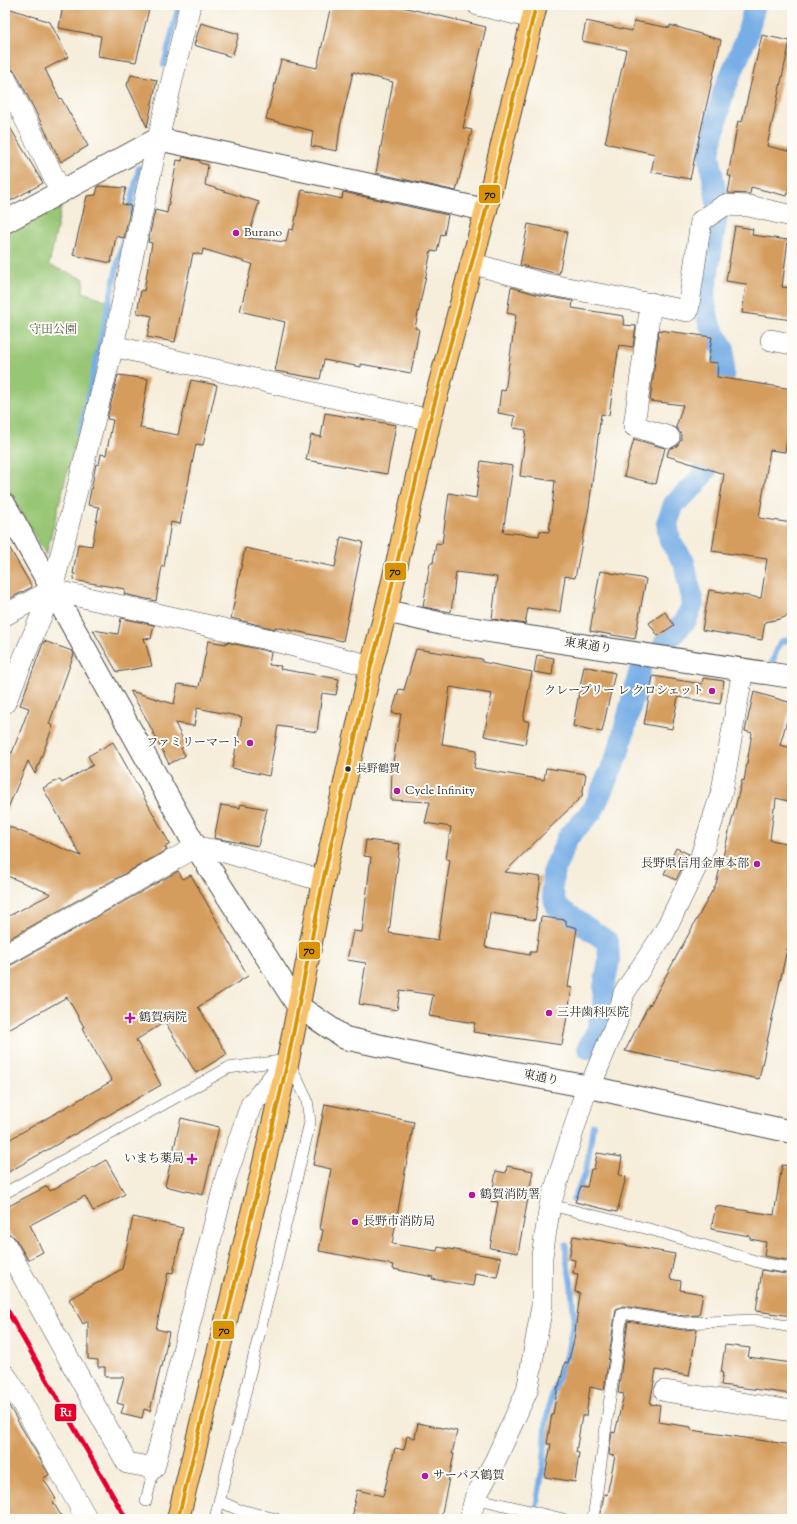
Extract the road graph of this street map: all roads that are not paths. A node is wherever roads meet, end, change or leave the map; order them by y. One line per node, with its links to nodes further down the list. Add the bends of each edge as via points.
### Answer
1 (190, 5): 5 (street)
2 (478, 5): 3 (street)
3 (535, 12): 7 (highway)
4 (5, 78): 6 (street)
5 (158, 139): 6 (street); 7 (street); 14 (street)
6 (61, 192): 9 (street)
7 (486, 210): 10 (highway)
8 (792, 216): 11 (street, via 749,206 719,208 701,220 688,311)
9 (5, 222)
10 (471, 262): 11 (street, via 541,283); 15 (highway)
11 (651, 303): 16 (street, via 634,426)
12 (771, 340): 13 (street)
13 (792, 344)
14 (112, 346): 15 (street); 18 (street)
15 (430, 420): 19 (highway)
16 (669, 437)
17 (5, 505): 18 (street)
18 (52, 590): 20 (street); 21 (street, via 267,639); 24 (street); 25 (street)
19 (386, 611): 21 (highway); 22 (street, 東東通り, via 443,624)
20 (5, 615)
21 (371, 666): 26 (highway)
22 (743, 669): 23 (street, 東東通り); 30 (street, via 722,791 700,859 664,933 624,993 618,1021)
23 (792, 677)
24 (5, 703)
25 (196, 847): 26 (street, via 220,851); 27 (street); 28 (street)
26 (324, 881): 28 (highway)
27 (5, 955)
28 (298, 1006): 29 (highway); 30 (street, 東通り, via 345,1038)
29 (288, 1060): 32 (lane, via 228,1068); 40 (street, via 251,1105 226,1177); 43 (lane, via 307,1100 310,1122); 45 (highway)
30 (589, 1087): 31 (street, 東通り); 33 (street)
31 (792, 1132)
32 (5, 1194)
33 (550, 1205): 35 (lane, via 653,1230 765,1264); 41 (street, via 542,1256 542,1306 527,1391)
34 (5, 1244): 40 (street, via 127,1463)
35 (792, 1268)
36 (792, 1327): 50 (lane, via 754,1320 684,1323 622,1313)
37 (5, 1375): 44 (street)
38 (665, 1391): 39 (street)
39 (792, 1411)
40 (154, 1468): 42 (lane)
41 (475, 1498): 48 (street); 49 (lane)
42 (146, 1501)
43 (220, 1501): 46 (lane); 47 (lane, via 237,1510)
44 (88, 1519)
45 (178, 1519)
46 (215, 1519)
47 (276, 1519)
48 (470, 1519)
49 (563, 1519)
50 (593, 1519)

